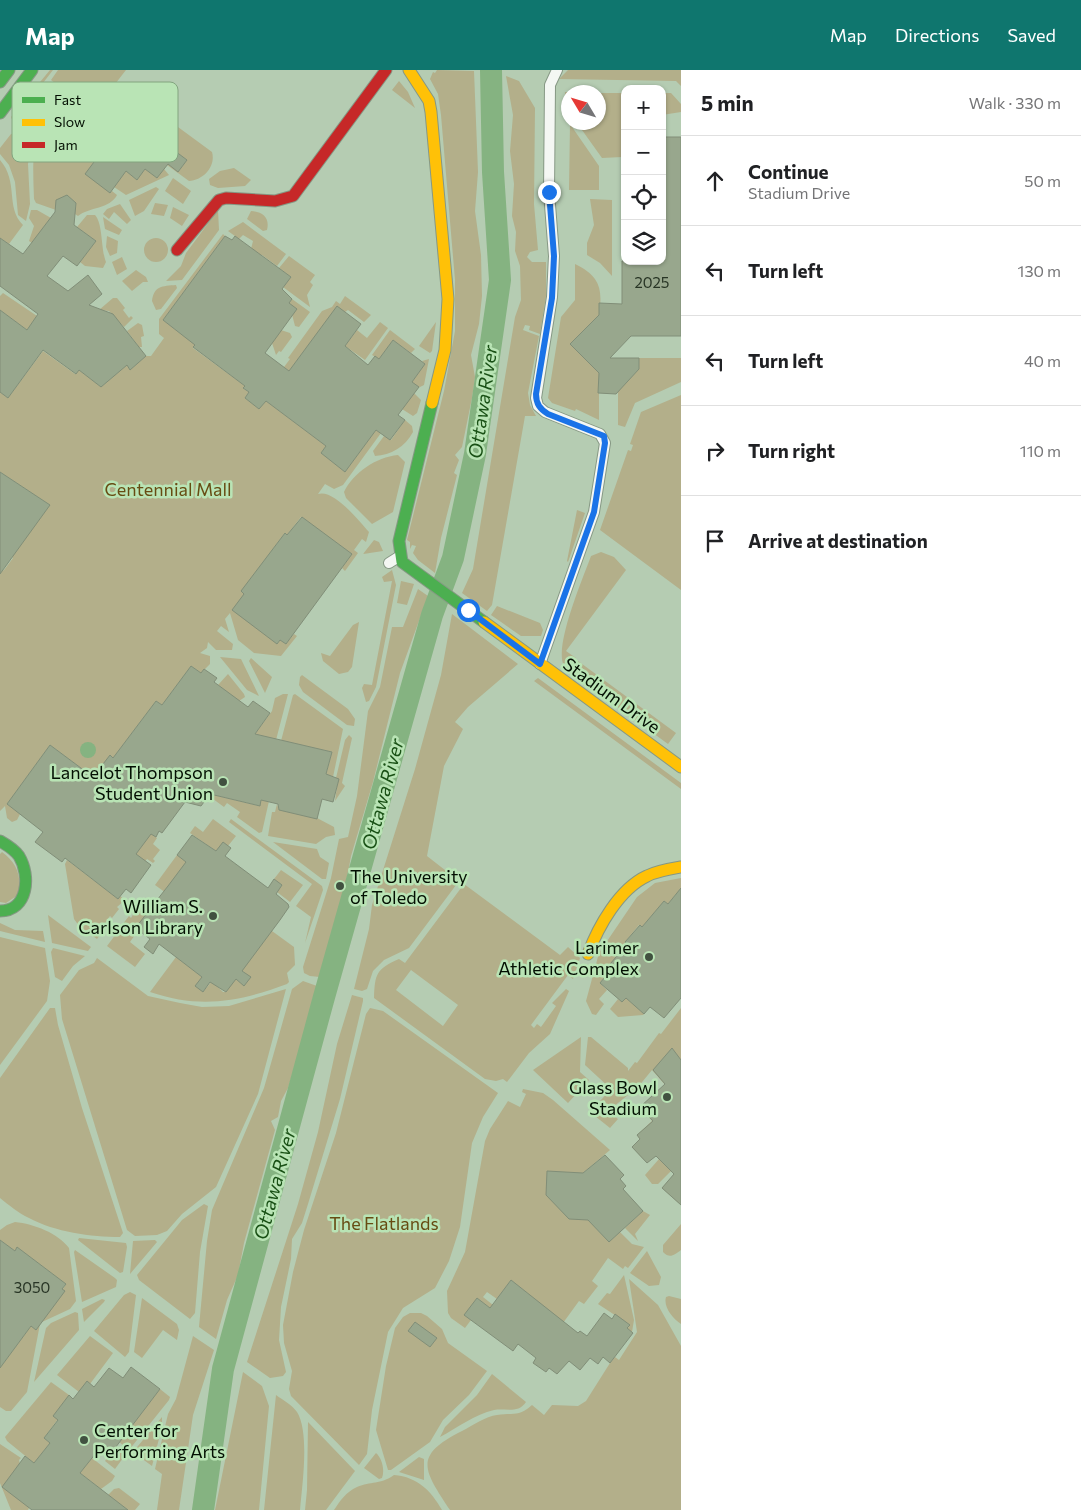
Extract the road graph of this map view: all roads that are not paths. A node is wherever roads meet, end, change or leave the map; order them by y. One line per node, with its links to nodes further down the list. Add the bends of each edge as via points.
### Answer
1 (9, 70): 6 (street)
2 (32, 70): 7 (street)
3 (386, 70): 10 (street, via 293,196 275,201 219,200)
4 (409, 70): 11 (street, via 429,101 431,112 448,318 445,350 399,541)
5 (557, 70): 13 (street, via 550,85 552,298 536,402 548,414 600,434 605,443 594,512)
6 (0, 82)
7 (23, 82)
8 (12, 97): 9 (street)
9 (0, 113)
10 (177, 250)
11 (401, 559): 12 (street); 13 (street, Stadium Drive)
12 (389, 563)
13 (540, 664): 14 (street, Stadium Drive)
14 (681, 767)
15 (0, 841): 17 (street, via 20,857 25,890 23,900 16,908)
16 (681, 867): 18 (street, via 656,872 638,881 600,931)
17 (0, 911)
18 (588, 954)

